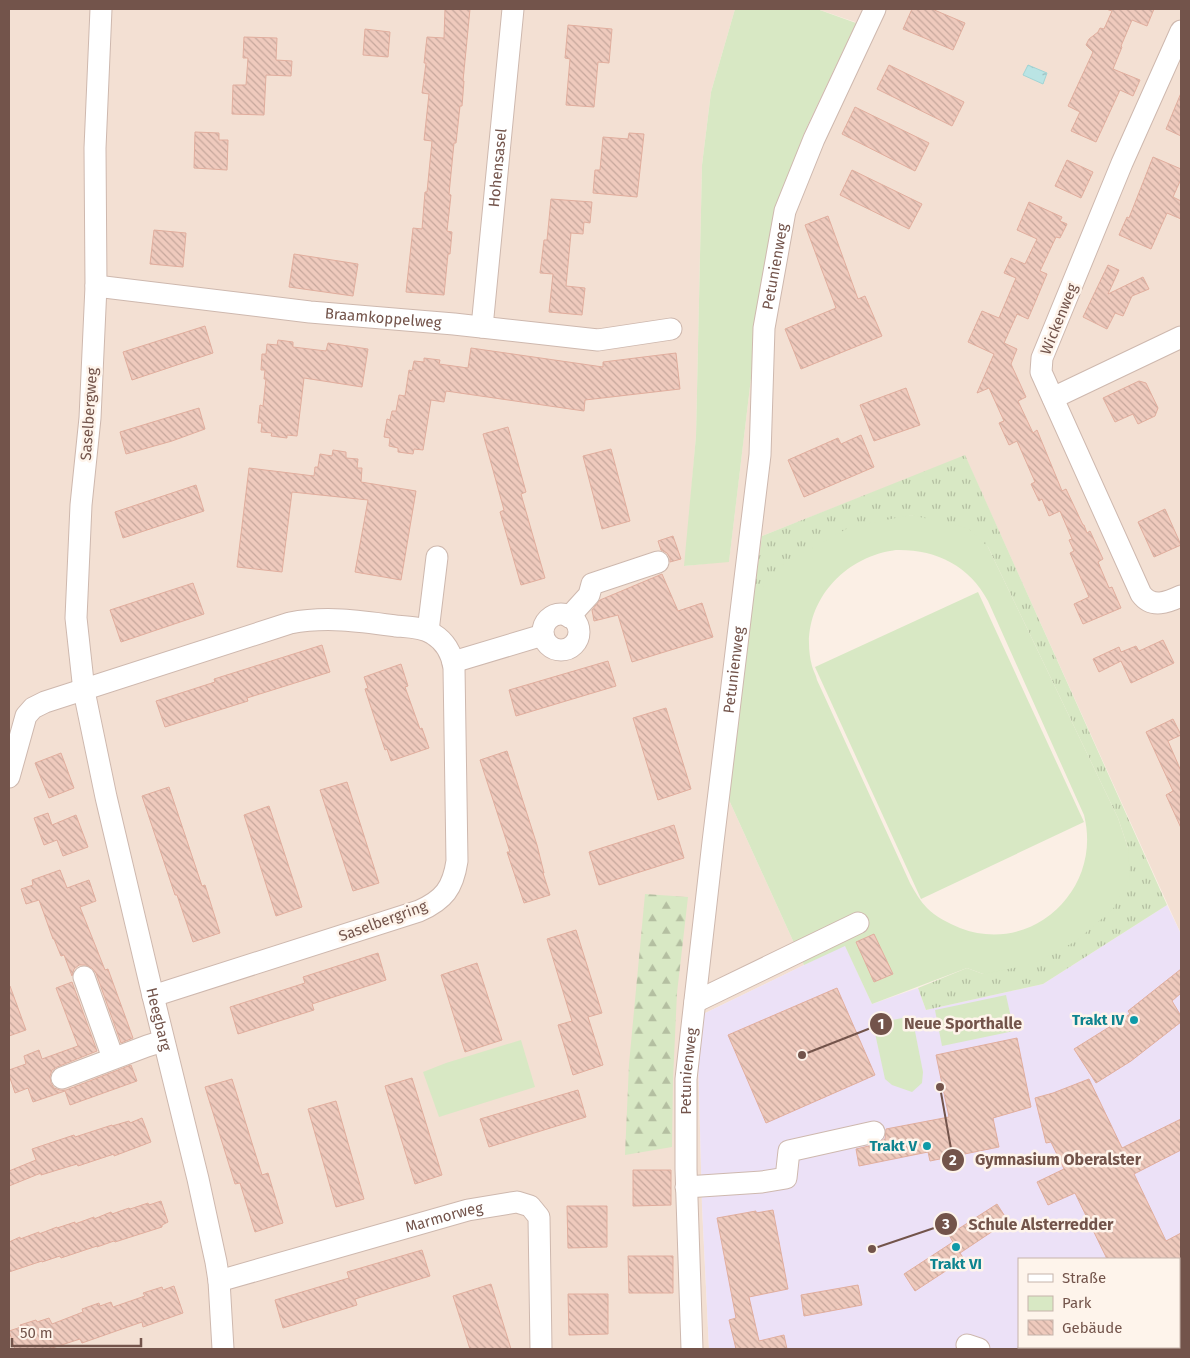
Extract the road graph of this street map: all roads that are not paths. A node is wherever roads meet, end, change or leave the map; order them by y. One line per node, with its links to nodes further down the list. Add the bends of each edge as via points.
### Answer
1 (101, 9): 5 (street, Saselbergweg, via 95,148)
2 (513, 9): 6 (street, Hohensasel)
3 (867, 11): 22 (street, Petunienweg, via 785,211 764,328 760,455)
4 (1181, 31): 9 (street, Wickenweg, via 1122,163 1042,358 1041,372)
5 (96, 286): 6 (street, Braamkoppelweg, via 310,312); 17 (street, Saselbergweg, via 76,618)
6 (482, 327): 7 (street, Braamkoppelweg, via 598,340)
7 (671, 329)
8 (1181, 337): 9 (street)
9 (1053, 398): 12 (street, Wickenweg, via 1141,594 1151,602 1167,602)
10 (437, 557): 14 (street)
11 (658, 562): 13 (street, via 592,584 589,595)
12 (1181, 596)
13 (569, 617): 15 (street, via 556,615 550,618); 15 (street, via 578,630 572,646 554,649)
14 (428, 631): 16 (street, Saselbergring, via 446,644); 17 (street, Saselbergring, via 341,619 303,621)
15 (543, 635): 16 (street)
16 (454, 662): 21 (street, Saselbergring, via 457,861 453,880 445,894 434,904 411,914)
17 (84, 691): 18 (street, via 39,704 29,711); 21 (street, Heegbarg)
18 (9, 777)
19 (858, 923): 22 (street)
20 (84, 978): 24 (street)
21 (153, 996): 23 (street, Heegbarg)
22 (695, 1002): 27 (street, Petunienweg, via 686,1079)
23 (164, 1041): 24 (street); 28 (street, Heegbarg, via 198,1178)
24 (113, 1058): 25 (street)
25 (62, 1078)
26 (874, 1132): 27 (street, via 789,1151 786,1178)
27 (686, 1188): 31 (street, Petunienweg)
28 (219, 1281): 29 (street, Heegbarg); 30 (street, Marmorweg, via 468,1210 517,1202 530,1206 539,1217)
29 (223, 1349)
30 (541, 1349)
31 (692, 1349)

